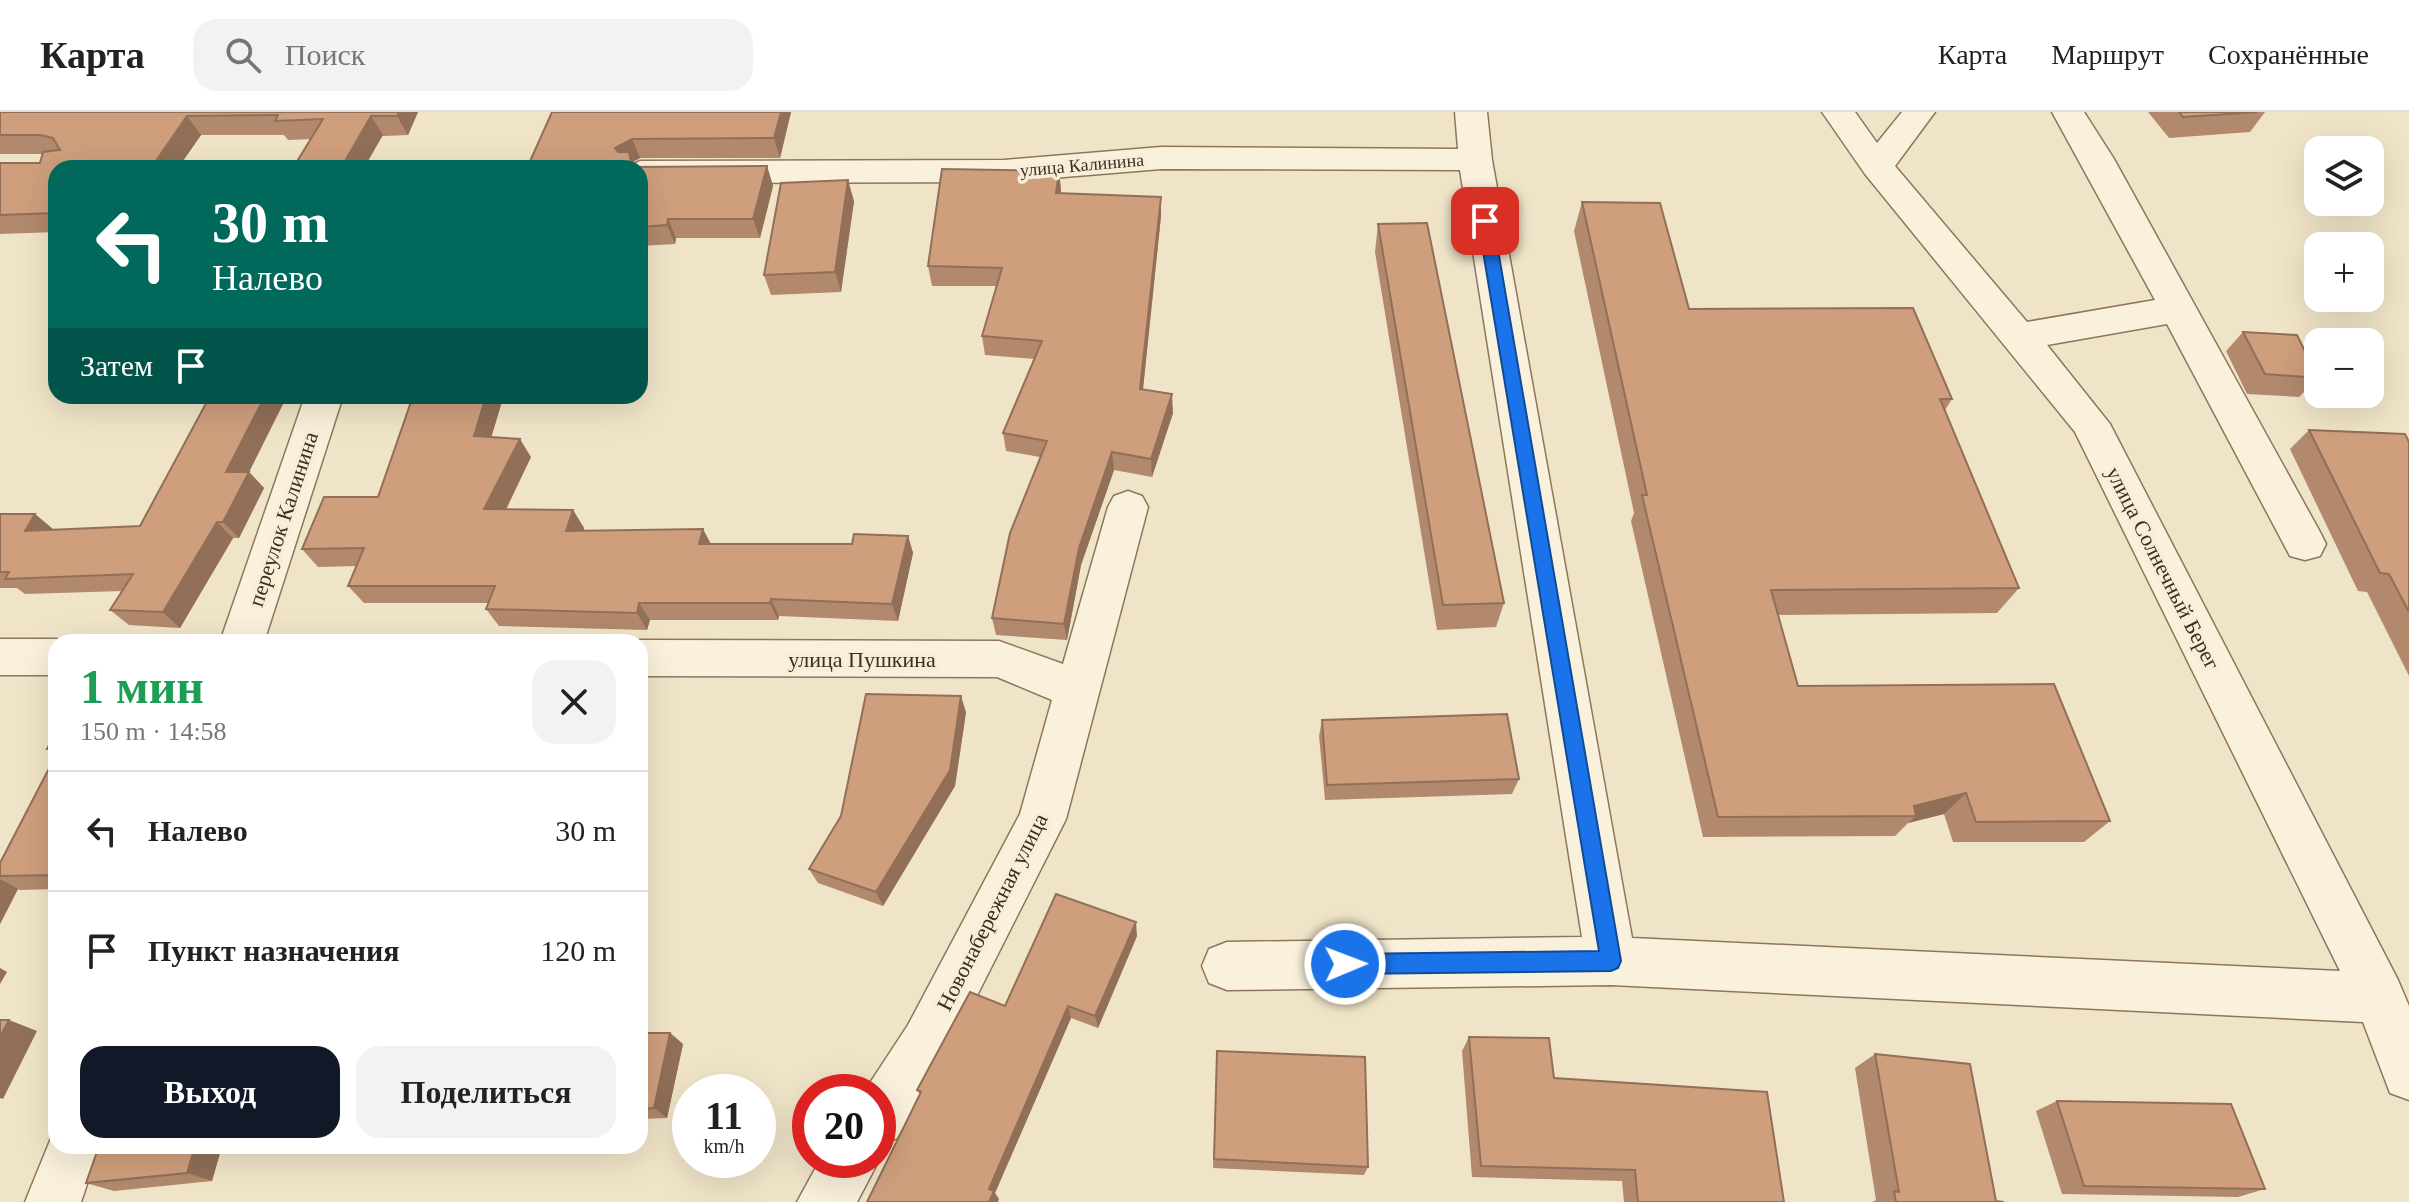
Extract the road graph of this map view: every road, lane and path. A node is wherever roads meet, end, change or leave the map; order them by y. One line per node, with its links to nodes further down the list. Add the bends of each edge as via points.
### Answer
1 (1471, 112): 5 (street)
2 (1838, 112): 6 (street, улица Солнечный Берег)
3 (1919, 112): 6 (street)
4 (2068, 112): 8 (street)
5 (1475, 160): 7 (street, улица Калинина, via 1161,158 1004,171); 18 (street)
6 (1877, 166): 9 (street, улица Солнечный Берег)
7 (648, 172)
8 (2178, 309): 9 (street); 12 (street)
9 (2019, 337): 20 (street, улица Солнечный Берег, via 2091,424)
10 (321, 404): 13 (street, переулок Калинина)
11 (1128, 507): 17 (street, Новонабережная улица)
12 (2305, 544)
13 (245, 634)
14 (0, 657): 15 (street)
15 (48, 657)
16 (648, 658): 17 (street, улица Пушкина, via 999,659)
17 (1078, 690): 22 (street, Новонабережная улица, via 1042,819)
18 (1611, 961): 19 (street); 20 (street)
19 (1227, 966)
20 (2380, 998): 21 (street, улица Солнечный Берег)
21 (2409, 1074)
22 (896, 1090)
23 (70, 1154): 25 (street)
24 (840, 1178): 26 (street)
25 (53, 1202)
26 (825, 1202)

